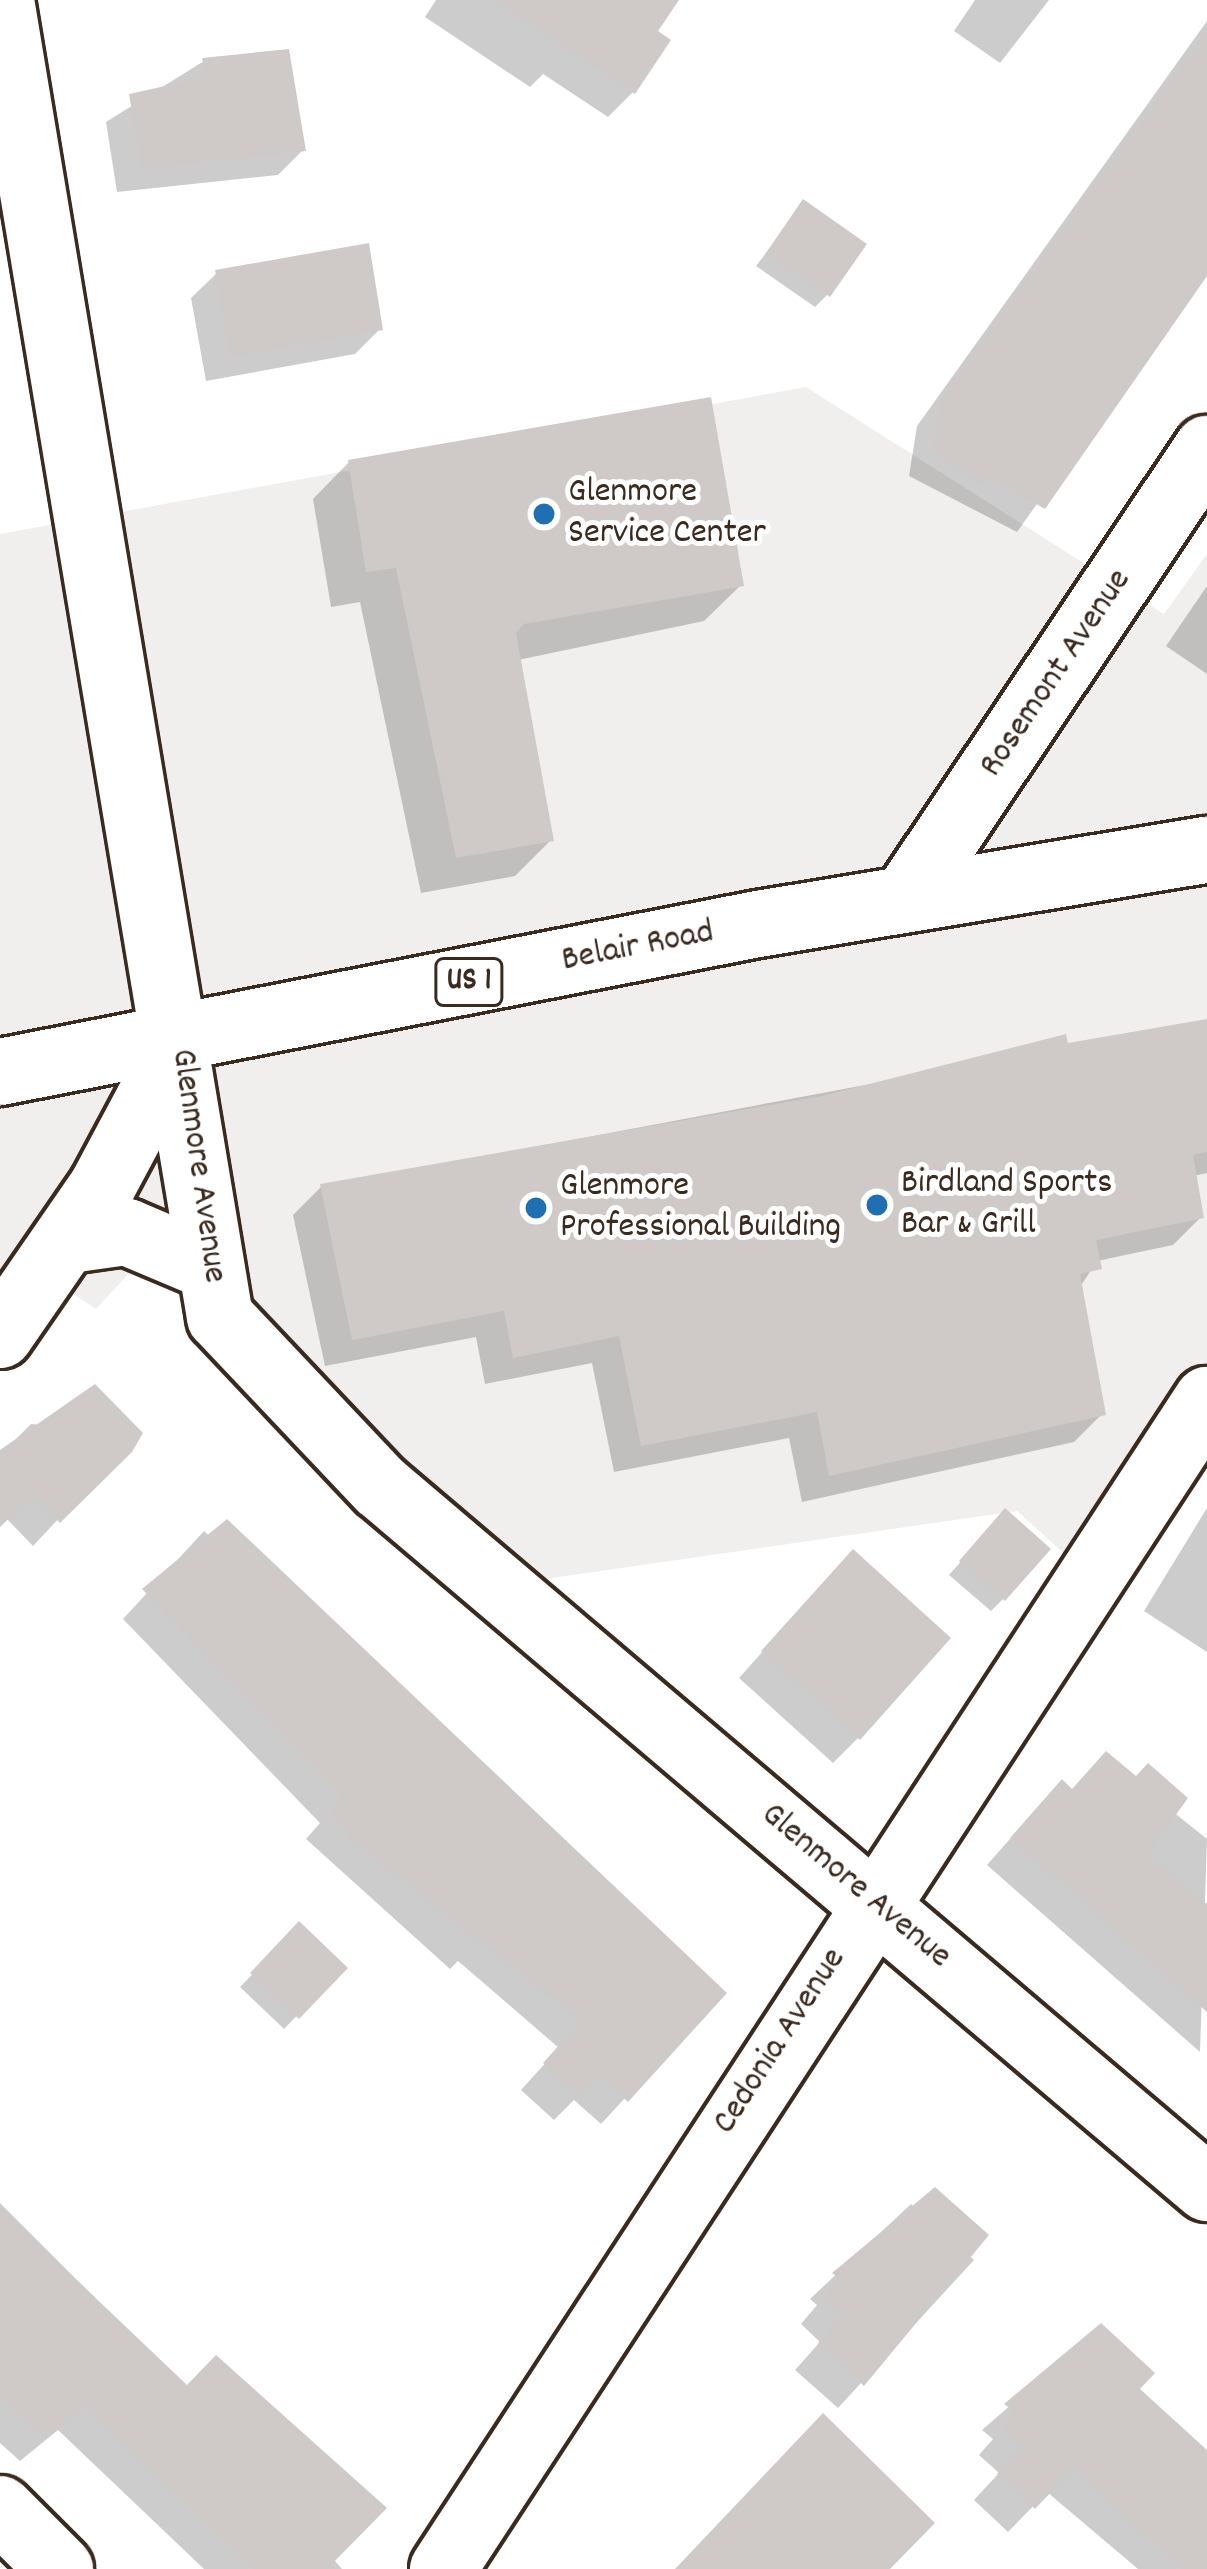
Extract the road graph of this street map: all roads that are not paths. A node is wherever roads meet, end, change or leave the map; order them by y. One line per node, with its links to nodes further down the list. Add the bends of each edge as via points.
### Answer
1 (1, 0): 5 (street, Glenmore Avenue)
2 (1207, 449): 4 (street, Rosemont Avenue)
3 (1207, 850): 4 (street, Belair Road / US 1)
4 (906, 898): 5 (street, Belair Road / US 1)
5 (180, 1041): 6 (street, Belair Road / US 1); 7 (street); 8 (street, Glenmore Avenue)
6 (0, 1072)
7 (69, 1240): 8 (street, via 127,1232); 9 (street)
8 (205, 1265): 11 (street, Glenmore Avenue, via 220,1317 305,1415 570,1653)
9 (0, 1335)
10 (1207, 1400): 11 (street, Cedonia Avenue)
11 (872, 1899): 12 (street, Glenmore Avenue); 15 (street, Cedonia Avenue)
12 (1207, 2188)
13 (0, 2509): 14 (street)
14 (59, 2569)
15 (443, 2569)

